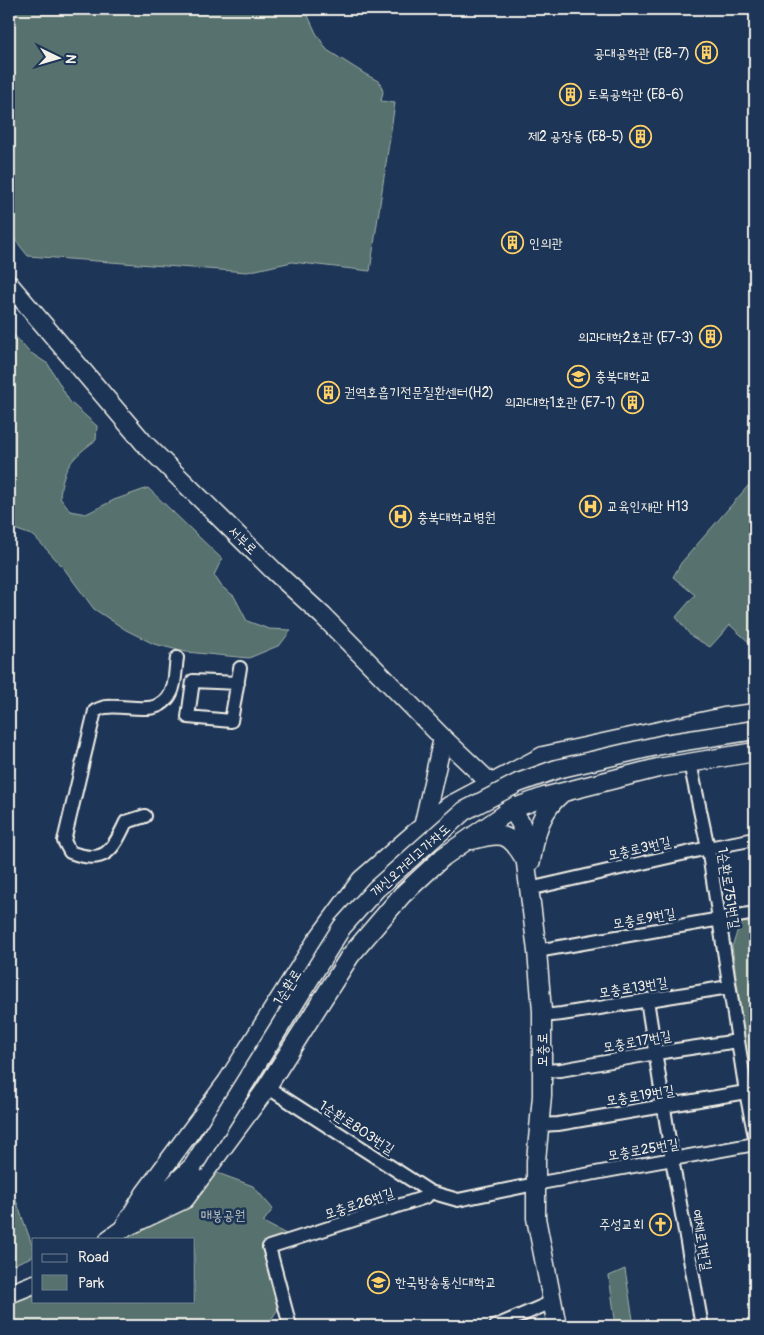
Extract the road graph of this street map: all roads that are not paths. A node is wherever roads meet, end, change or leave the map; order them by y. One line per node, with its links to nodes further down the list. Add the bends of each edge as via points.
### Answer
1 (9, 284): 7 (main road, 서부로, via 144,443 323,616)
2 (177, 658): 13 (street, via 172,692 164,703 138,709 105,707 95,711 64,841 70,852 92,858 105,854 116,844 126,822)
3 (240, 668): 4 (street)
4 (238, 683): 4 (street, via 231,721 188,717 192,681)
5 (755, 713): 10 (main road, 1순환로, via 543,756)
6 (755, 730): 38 (main road, 개신오거리고가차도, bridge, via 665,744 557,769 518,783 464,811 376,889 342,928 193,1166 144,1214)
7 (443, 738): 10 (main road, 서부로); 14 (main road)
8 (755, 752): 9 (main road)
9 (690, 763): 11 (main road); 17 (street, 1순환로751번길)
10 (490, 784): 12 (main road, 모충로); 14 (main road, 1순환로, via 449,806)
11 (564, 792): 12 (main road); 19 (main road, via 546,809 540,822)
12 (512, 809): 16 (main road); 18 (main road, 모충로, via 521,824)
13 (145, 816)
14 (423, 827): 38 (main road, 1순환로, via 361,880 315,943 227,1082)
15 (755, 839): 17 (street, 모충로3번길)
16 (464, 842): 18 (main road, via 485,836 508,837 516,843); 29 (main road, via 402,895 350,956)
17 (708, 848): 19 (street, 모충로3번길); 21 (street, 1순환로751번길)
18 (526, 860): 19 (main road, 모충로)
19 (529, 889): 22 (main road, 모충로)
20 (755, 914): 21 (street, 모충로9번길)
21 (719, 920): 22 (street, 모충로9번길); 23 (street, 1순환로751번길)
22 (537, 951): 25 (main road, 모충로)
23 (729, 987): 24 (street, 모충로13번길); 26 (street, 1순환로751번길)
24 (647, 1000): 25 (street, 모충로13번길); 27 (street, 예체로1번길)
25 (542, 1016): 28 (main road, 모충로)
26 (738, 1041): 27 (street, 모충로17번길); 30 (street, 1순환로751번길)
27 (656, 1053): 28 (street, 모충로17번길); 31 (street, 예체로1번길)
28 (542, 1072): 32 (main road, 모충로)
29 (267, 1087): 37 (street, 1순환로803번길); 38 (main road, via 185,1199)
30 (746, 1092): 31 (street, 모충로19번길); 33 (street, 1순환로751번길)
31 (664, 1107): 32 (street, 모충로19번길); 35 (street, 예체로1번길)
32 (539, 1125): 36 (main road, 모충로)
33 (755, 1137)
34 (755, 1144): 35 (street, 모충로25번길)
35 (672, 1159): 36 (street, 모충로25번길); 45 (street, 예체로1번길)
36 (535, 1184): 37 (street, via 458,1200); 41 (main road, 모충로, via 536,1218)
37 (430, 1192): 42 (street, 모충로26번길, via 426,1197 269,1247)
38 (116, 1234)
39 (32, 1285): 40 (main road)
40 (9, 1294)
41 (552, 1302): 43 (street); 44 (main road, 모충로)
42 (290, 1326)
43 (496, 1326)
44 (557, 1326)
45 (702, 1326)

